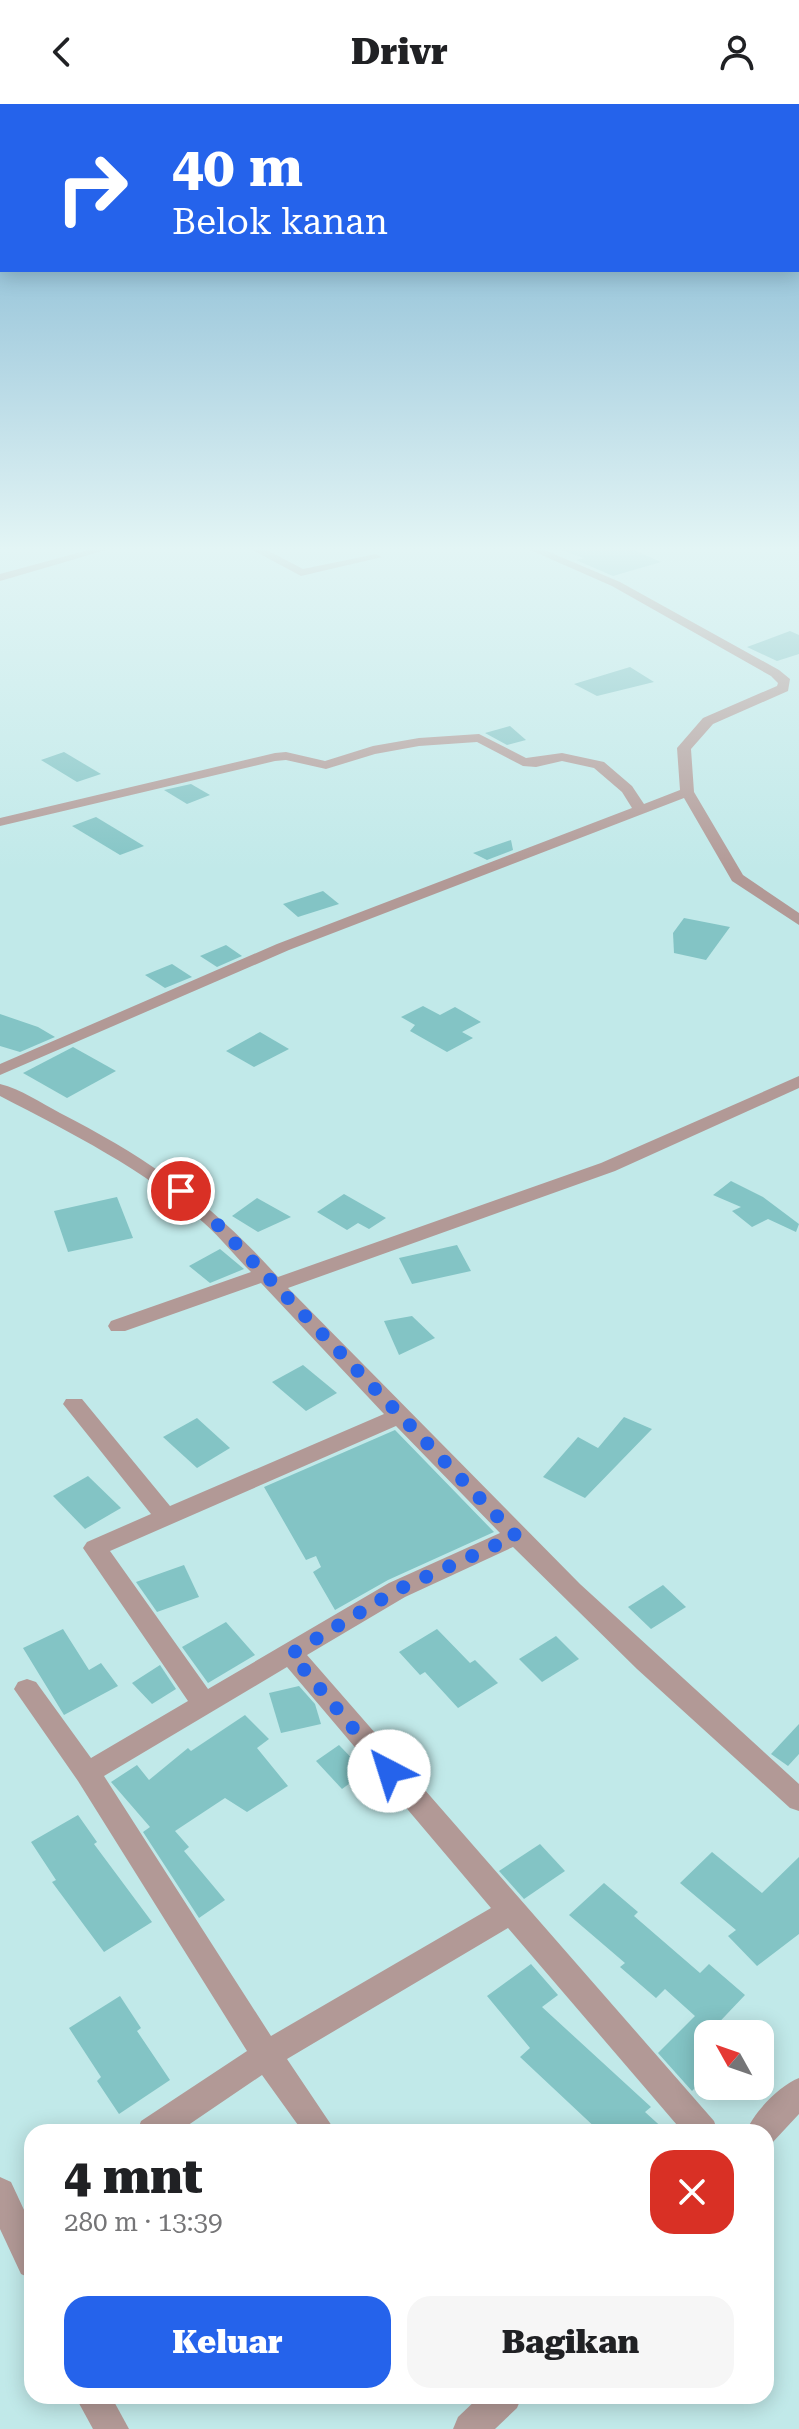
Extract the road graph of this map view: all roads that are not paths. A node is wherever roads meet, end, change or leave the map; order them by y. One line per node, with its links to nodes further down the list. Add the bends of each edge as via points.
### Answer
1 (742, 654): 2 (street, via 775,673 785,682 783,688 708,721 684,748)
2 (687, 792): 3 (street); 5 (street, via 737,878)
3 (640, 809): 4 (street, via 627,789 599,765 562,757 523,762 489,742 468,737 373,750 326,765 275,757); 6 (street, via 283,947)
4 (0, 822)
5 (799, 920)
6 (0, 1070)
7 (799, 1081): 9 (street, via 608,1167)
8 (0, 1089): 9 (street, via 131,1157 181,1191)
9 (270, 1280): 10 (street); 12 (street)
10 (118, 1326)
11 (74, 1404): 13 (street)
12 (400, 1416): 13 (street); 14 (street)
13 (166, 1517): 17 (street, via 95,1548)
14 (516, 1536): 15 (street, via 397,1590); 19 (street, via 721,1733)
15 (291, 1654): 17 (street); 20 (street)
16 (27, 1689): 18 (street)
17 (204, 1704): 18 (street)
18 (87, 1773): 21 (street)
19 (799, 1800)
20 (511, 1911): 21 (street); 25 (street)
21 (266, 2055): 23 (street); 24 (street)
22 (799, 2093): 26 (street)
23 (164, 2124)
24 (315, 2124)
25 (696, 2124)
26 (769, 2124)
27 (0, 2193): 28 (street)
28 (23, 2219)
29 (97, 2404): 31 (street)
30 (497, 2404): 32 (street)
31 (112, 2429)
32 (470, 2429)

